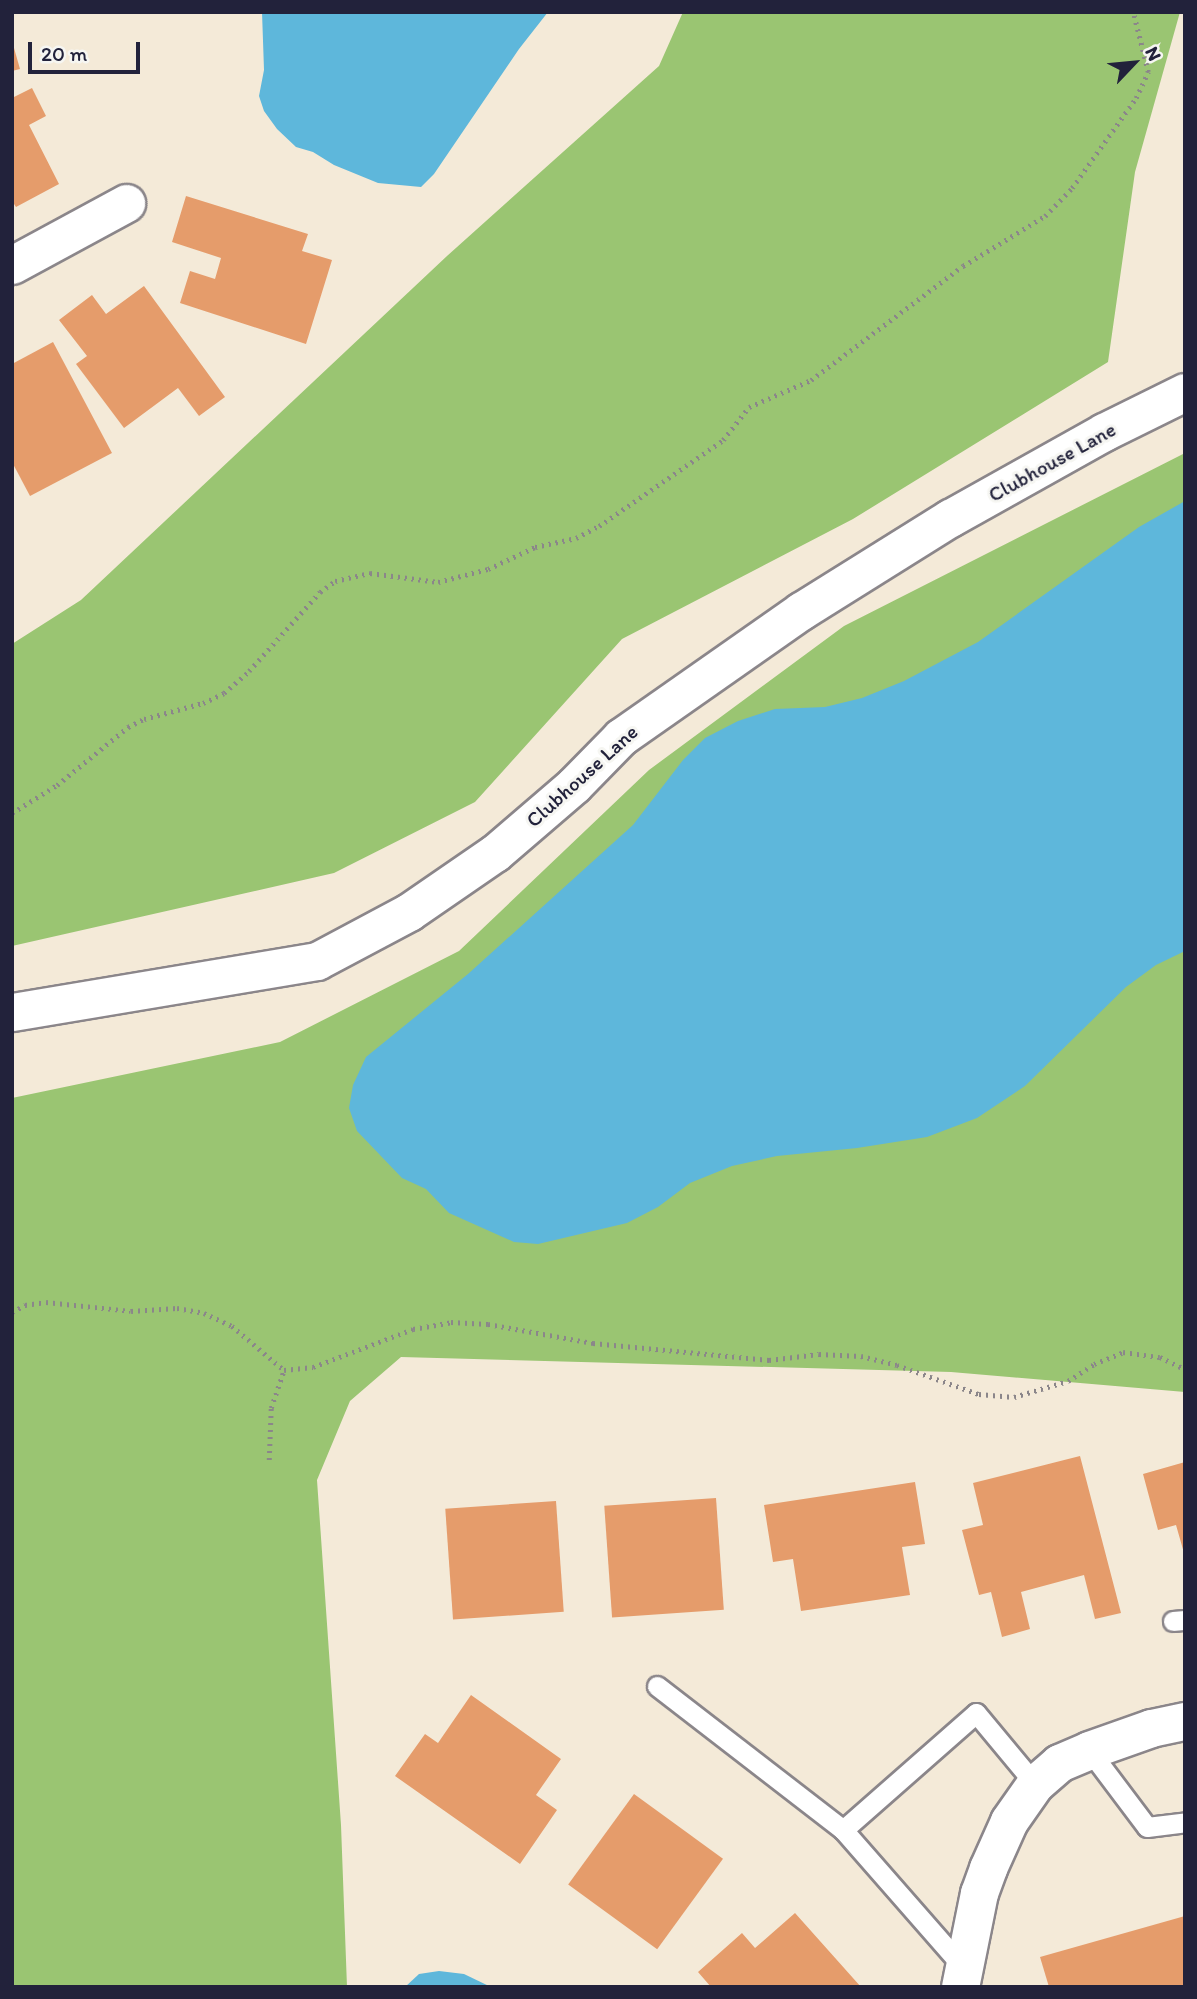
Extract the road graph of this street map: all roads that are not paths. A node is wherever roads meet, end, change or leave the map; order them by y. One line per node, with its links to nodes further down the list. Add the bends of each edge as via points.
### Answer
1 (125, 203): 2 (street)
2 (12, 265)
3 (1185, 392): 4 (street, Clubhouse Lane, via 950,518 801,611 621,737 495,853 409,912 317,961)
4 (12, 1012)
5 (657, 1686): 10 (lane)
6 (1185, 1721): 7 (street)
7 (1089, 1750): 8 (street, via 1059,1763); 9 (lane, via 1147,1827)
8 (1035, 1784): 10 (lane, via 976,1713); 11 (street, via 1009,1821 988,1868)
9 (1185, 1822)
10 (843, 1830): 11 (lane)
11 (962, 1978)

